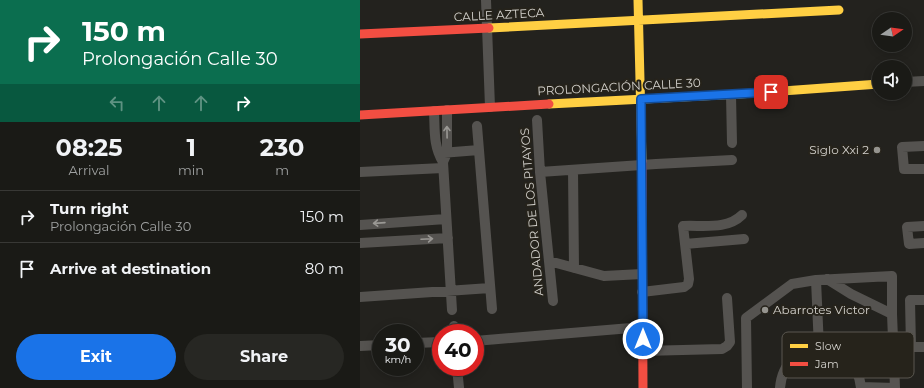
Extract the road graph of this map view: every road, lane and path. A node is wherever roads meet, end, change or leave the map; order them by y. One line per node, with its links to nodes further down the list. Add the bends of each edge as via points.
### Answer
1 (486, 0): 5 (street)
2 (638, 0): 4 (street)
3 (839, 10): 4 (street, CALLE AZTECA)
4 (639, 20): 5 (street, CALLE AZTECA); 11 (street)
5 (487, 27): 6 (street, CALLE AZTECA); 12 (street)
6 (360, 34)
7 (924, 81): 8 (street)
8 (912, 82)
9 (872, 85): 10 (street, PROLONGACIÓN CALLE 30)
10 (731, 95): 11 (street, PROLONGACIÓN CALLE 30); 18 (street)
11 (641, 99): 12 (street, PROLONGACIÓN CALLE 30); 23 (street)
12 (490, 107): 13 (street, PROLONGACIÓN CALLE 30)
13 (447, 110): 14 (street, PROLONGACIÓN CALLE 30); 22 (street, one-way to 13)
14 (434, 111): 15 (street, PROLONGACIÓN CALLE 30); 22 (street, via 437,153)
15 (360, 115)
16 (537, 120): 27 (street, ANDADOR DE LOS PITAYOS)
17 (477, 126): 20 (street)
18 (732, 143)
19 (924, 146): 24 (street, via 902,147 904,169)
20 (479, 150): 22 (street); 45 (street)
21 (732, 160): 23 (street)
22 (444, 161): 26 (street); 29 (street)
23 (642, 165): 25 (street); 43 (street)
24 (924, 169)
25 (573, 170): 27 (street); 42 (street)
26 (360, 172)
27 (540, 172): 41 (street, ANDADOR DE LOS PITAYOS)
28 (742, 215): 32 (street, via 736,221)
29 (446, 219): 30 (street); 34 (street)
30 (411, 221): 31 (street, one-way to 31); 36 (street)
31 (360, 225)
32 (722, 225): 37 (street); 40 (street, via 683,226)
33 (924, 226): 39 (street, via 907,227 909,244)
34 (448, 238): 36 (street, one-way to 34); 46 (street)
35 (744, 239): 37 (street)
36 (412, 240): 38 (street)
37 (726, 241): 40 (street)
38 (360, 243)
39 (924, 243)
40 (685, 244): 47 (street, via 688,284 684,287)
41 (549, 261): 42 (street); 50 (street, ANDADOR DE LOS PITAYOS)
42 (574, 268): 43 (street, via 604,276)
43 (642, 274): 47 (street)
44 (821, 280): 54 (street); 54 (street, via 892,276); 56 (street); 71 (street, via 792,284 746,318)
45 (490, 288): 46 (street); 52 (street)
46 (451, 290): 48 (street); 53 (street)
47 (642, 292): 55 (street)
48 (360, 297)
49 (727, 298): 64 (street, via 730,342 727,346 722,349)
50 (553, 300)
51 (924, 300): 58 (street, via 910,300)
52 (492, 309)
53 (452, 310)
54 (892, 314): 57 (street)
55 (643, 327): 59 (street); 64 (street)
56 (819, 332)
57 (893, 332)
58 (911, 332)
59 (484, 340)
60 (372, 345): 61 (street)
61 (360, 346)
62 (924, 346): 63 (street)
63 (914, 347)
64 (643, 351): 70 (street)
65 (458, 376): 69 (street)
66 (782, 378): 72 (street)
67 (858, 378): 73 (street)
68 (895, 378): 74 (street)
69 (459, 388)
70 (643, 388)
71 (747, 388)
72 (780, 388)
73 (861, 388): 74 (street)
74 (895, 388)

